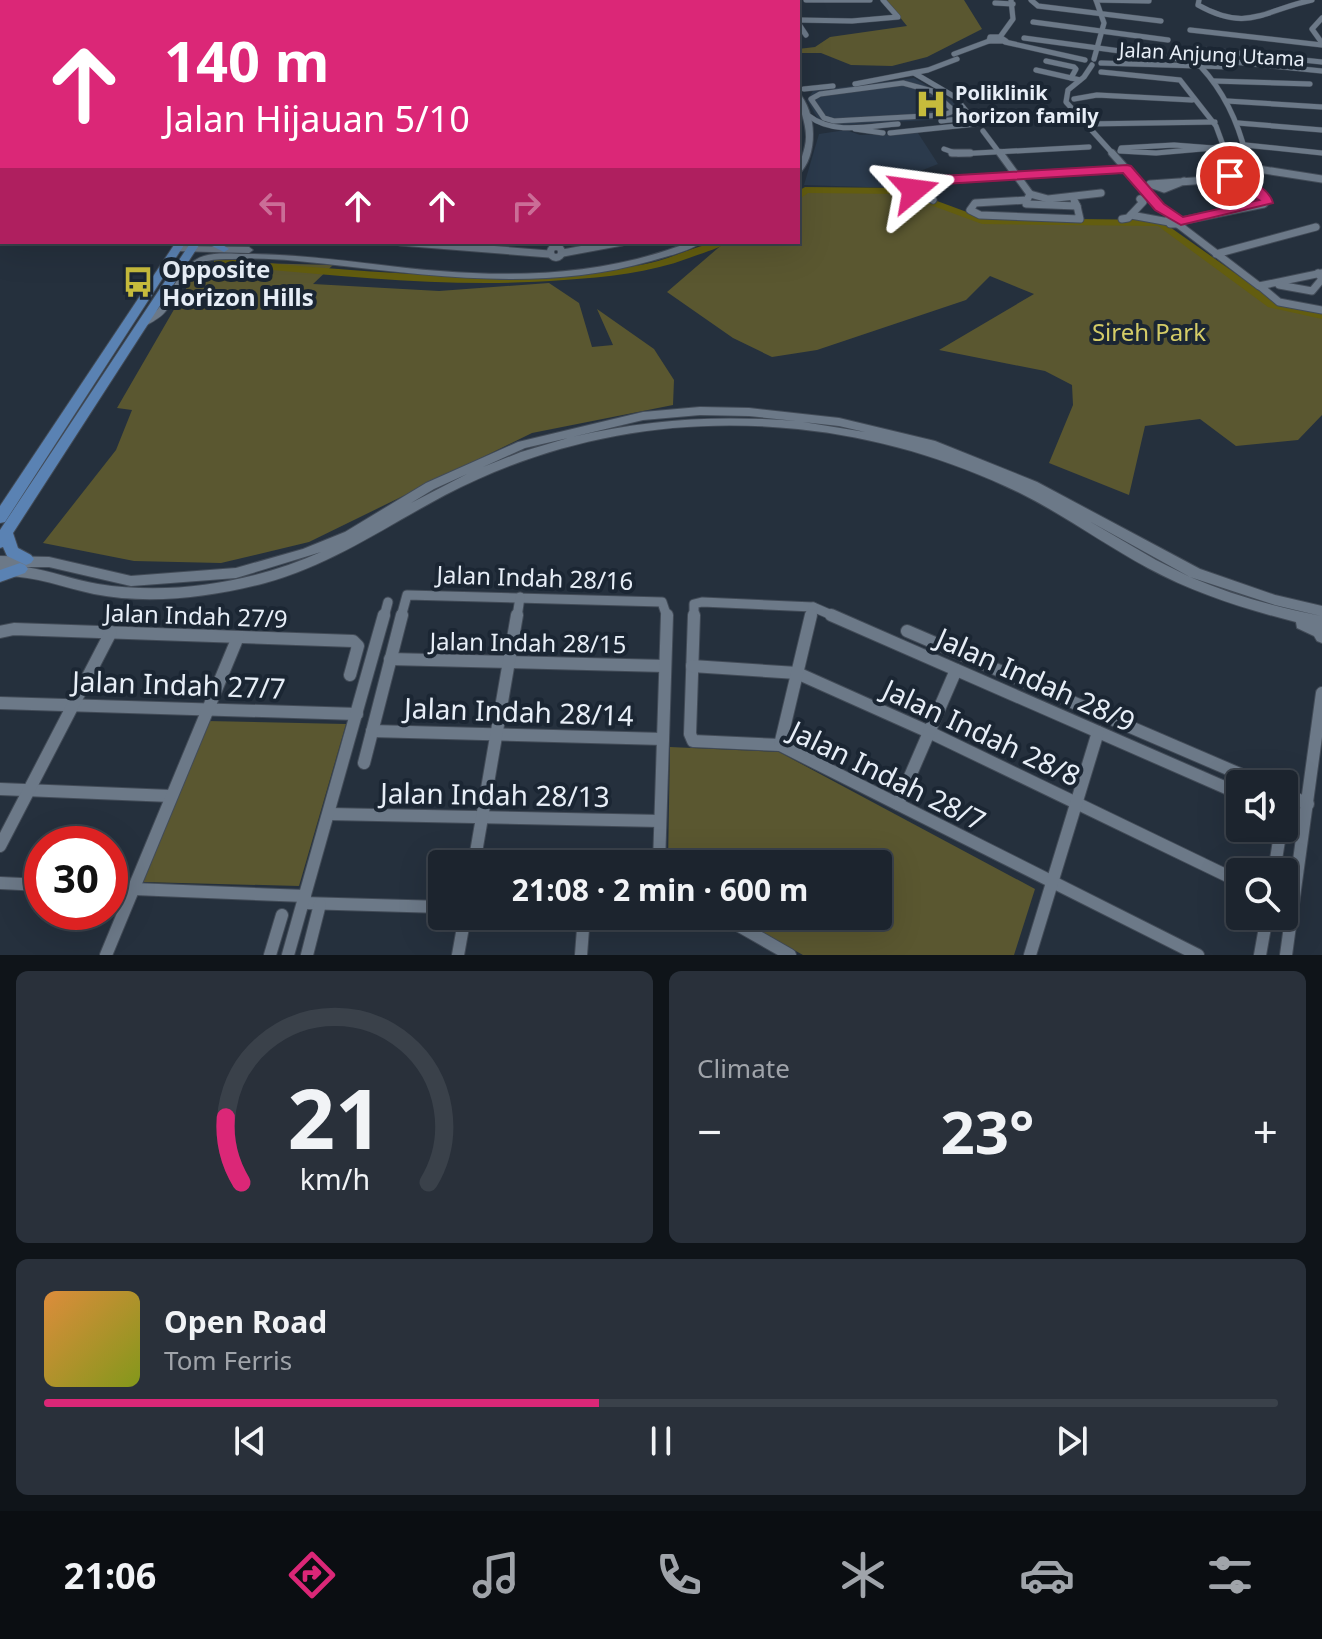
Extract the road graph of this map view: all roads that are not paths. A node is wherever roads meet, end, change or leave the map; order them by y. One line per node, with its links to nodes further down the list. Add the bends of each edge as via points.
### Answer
1 (806, 0): 2 (street)
2 (870, 0)
3 (883, 0): 14 (street, via 898,17)
4 (1031, 0): 12 (street, via 1038,6)
5 (1096, 0): 8 (street); 12 (street)
6 (1199, 0): 7 (street, via 1207,12 1248,20)
7 (1311, 0)
8 (1149, 1)
9 (994, 2): 10 (street); 11 (street)
10 (1012, 2): 22 (street, via 1013,19)
11 (1001, 12)
12 (1103, 16): 15 (street); 19 (street)
13 (1322, 18): 24 (street, via 1312,29)
14 (800, 21)
15 (1161, 21)
16 (1033, 22): 19 (street)
17 (800, 24): 20 (street)
18 (1190, 30): 24 (street)
19 (1102, 32): 23 (street); 25 (street)
20 (806, 35)
21 (1024, 38): 25 (street)
22 (1003, 39): 28 (street); 33 (street, via 988,37 992,42)
23 (1168, 40)
24 (1322, 44)
25 (1097, 49): 26 (street); 28 (street)
26 (1179, 59)
27 (1046, 61): 35 (street, via 1074,67)
28 (1090, 61): 30 (street, Jalan Anjung Utama); 36 (street)
29 (1322, 62): 34 (street, via 1199,49 1204,59)
30 (1201, 67): 34 (street, Jalan Anjung Utama); 37 (street)
31 (1036, 70): 35 (street)
32 (1101, 72): 43 (street, via 1180,80)
33 (914, 73): 39 (street); 41 (street)
34 (1322, 74)
35 (1071, 78): 36 (street)
36 (1080, 80): 54 (street, via 1068,90 1066,102)
37 (1214, 81): 38 (street); 44 (street)
38 (1310, 84)
39 (935, 85): 40 (street); 47 (street, via 964,104)
40 (923, 88): 50 (street, via 949,104 952,113); 50 (street, via 903,83 811,99 821,116 834,121)
41 (800, 90): 46 (street)
42 (1074, 99): 43 (street, via 1097,95)
43 (1192, 100): 51 (street)
44 (1227, 101): 45 (street); 52 (street)
45 (1322, 107)
46 (809, 116): 55 (street, via 833,127); 59 (street)
47 (971, 117): 49 (street); 53 (street)
48 (800, 119): 64 (street)
49 (959, 119): 50 (street); 53 (street)
50 (900, 121): 55 (street)
51 (1215, 122): 54 (street); 65 (street, via 1223,145)
52 (1238, 123): 56 (street); 60 (street)
53 (976, 124): 58 (street)
54 (1086, 124): 69 (street)
55 (871, 125): 58 (street)
56 (1322, 130)
57 (983, 131): 66 (street)
58 (873, 134): 59 (street, via 849,129)
59 (811, 136): 68 (street)
60 (1245, 145): 67 (street); 72 (street, via 1246,161 1258,169)
61 (1089, 147): 66 (street)
62 (1157, 148): 62 (street, via 1127,153 1119,150); 65 (street)
63 (944, 149): 66 (street, via 953,154)
64 (800, 150)
65 (1212, 150): 71 (street)
66 (999, 152): 70 (street)
67 (1322, 153)
68 (800, 169)
69 (1127, 169): 70 (street); 83 (street)
70 (1017, 175): 75 (street); 78 (street, via 941,180 914,189)
71 (1238, 178): 73 (street); 83 (street, via 1266,203)
72 (1322, 179)
73 (1184, 181)
74 (1101, 193): 76 (street)
75 (1030, 194): 76 (street); 80 (street, via 1016,202 975,203 970,210 980,215 1080,219)
76 (1072, 197): 80 (street)
77 (1140, 199): 81 (street, via 1143,202)
78 (933, 200)
79 (1026, 204): 80 (street)
80 (1077, 206)
81 (1131, 215): 82 (street); 83 (street)
82 (1122, 219)
83 (1175, 222): 93 (street)
84 (1316, 227): 93 (street)
85 (213, 244): 92 (highway)
86 (451, 244): 91 (street)
87 (611, 244): 91 (street, via 563,253)
88 (678, 244): 92 (street, via 573,267 500,272)
89 (692, 244): 98 (street, via 573,273 498,277 343,260 207,258 194,264 160,312)
90 (187, 245): 92 (street); 98 (highway); 99 (highway)
91 (553, 248)
92 (224, 249)
93 (1216, 254): 96 (street)
94 (1320, 273): 95 (street); 95 (street, via 1322,279 1312,291)
95 (1277, 284): 96 (street)
96 (1259, 286): 97 (street, via 1279,302)
97 (1322, 310)
98 (142, 325): 99 (highway)
99 (2, 531): 101 (highway)
100 (0, 561): 101 (main road)
101 (23, 564): 102 (highway); 104 (main road, via 121,593 182,592 265,578 354,544 436,495 531,453 646,424 752,421 882,440 984,473 1192,584); 107 (main road, via 131,581 236,573 349,535 430,486 522,445 643,416 749,412 839,422 931,444 1033,485 1195,573)
102 (0, 573)
103 (520, 597): 114 (street, Jalan Indah 28/16, via 407,595); 115 (street); 116 (street, Jalan Indah 28/16, via 662,602 667,610)
104 (1239, 600): 108 (main road); 113 (main road, via 1309,626)
105 (388, 602): 125 (street)
106 (813, 607): 117 (street, Jalan Indah 28/9, via 694,604); 118 (street, Jalan Indah 28/9); 119 (street)
107 (1322, 611)
108 (1322, 622)
109 (907, 631): 134 (street)
110 (0, 632): 111 (street, Jalan Indah 27/9)
111 (111, 632): 112 (street, Jalan Indah 27/9); 123 (street)
112 (238, 637): 120 (street, Jalan Indah 27/9, via 357,641); 124 (street)
113 (1322, 637)
114 (390, 659): 115 (street, Jalan Indah 28/15); 127 (street)
115 (509, 660): 116 (street, Jalan Indah 28/15); 130 (street)
116 (665, 666): 131 (street)
117 (692, 666): 119 (street, Jalan Indah 28/8); 132 (street, Jalan Indah 28/7, via 693,741)
118 (956, 670): 128 (street); 129 (street, Jalan Indah 28/9)
119 (797, 673): 128 (street, Jalan Indah 28/8); 132 (street)
120 (350, 675)
121 (1322, 693): 126 (street)
122 (0, 703): 123 (street, Jalan Indah 27/7)
123 (73, 705): 124 (street, Jalan Indah 27/7); 137 (street)
124 (206, 709): 125 (street, Jalan Indah 27/7); 138 (street)
125 (357, 714): 143 (street)
126 (1321, 716): 142 (street)
127 (372, 731): 130 (street, Jalan Indah 28/14); 133 (street)
128 (929, 732): 140 (street, Jalan Indah 28/8); 141 (street)
129 (1098, 732): 135 (street, Jalan Indah 28/9); 140 (street)
130 (496, 734): 131 (street, Jalan Indah 28/14); 144 (street)
131 (663, 739): 145 (street)
132 (780, 745): 141 (street, Jalan Indah 28/7)
133 (364, 763)
134 (1230, 770)
135 (1226, 788)
136 (0, 789): 137 (street)
137 (29, 790): 138 (street); 146 (street)
138 (171, 796): 154 (street)
139 (1298, 799): 142 (street)
140 (1077, 803): 149 (street, Jalan Indah 28/8); 151 (street)
141 (898, 804): 151 (street, Jalan Indah 28/7)
142 (1308, 804): 173 (street)
143 (329, 814): 144 (street, Jalan Indah 28/13); 155 (street)
144 (482, 818): 145 (street, Jalan Indah 28/13); 147 (street)
145 (660, 821): 148 (street)
146 (0, 846)
147 (476, 850)
148 (659, 850)
149 (1226, 875)
150 (0, 883): 152 (street)
151 (1054, 883): 170 (street); 171 (street, Jalan Indah 28/7)
152 (24, 884)
153 (128, 889): 154 (street)
154 (133, 889): 155 (street); 163 (street)
155 (304, 899): 156 (street); 165 (street)
156 (320, 904): 157 (street); 166 (street)
157 (428, 907)
158 (282, 915): 164 (street)
159 (462, 930): 167 (street)
160 (583, 930): 168 (street)
161 (746, 930): 169 (street)
162 (1264, 930): 172 (street)
163 (106, 955)
164 (270, 955)
165 (288, 955)
166 (307, 955)
167 (458, 955)
168 (581, 955)
169 (790, 955)
170 (1030, 955)
171 (1198, 955)
172 (1260, 955)
173 (1286, 955)

